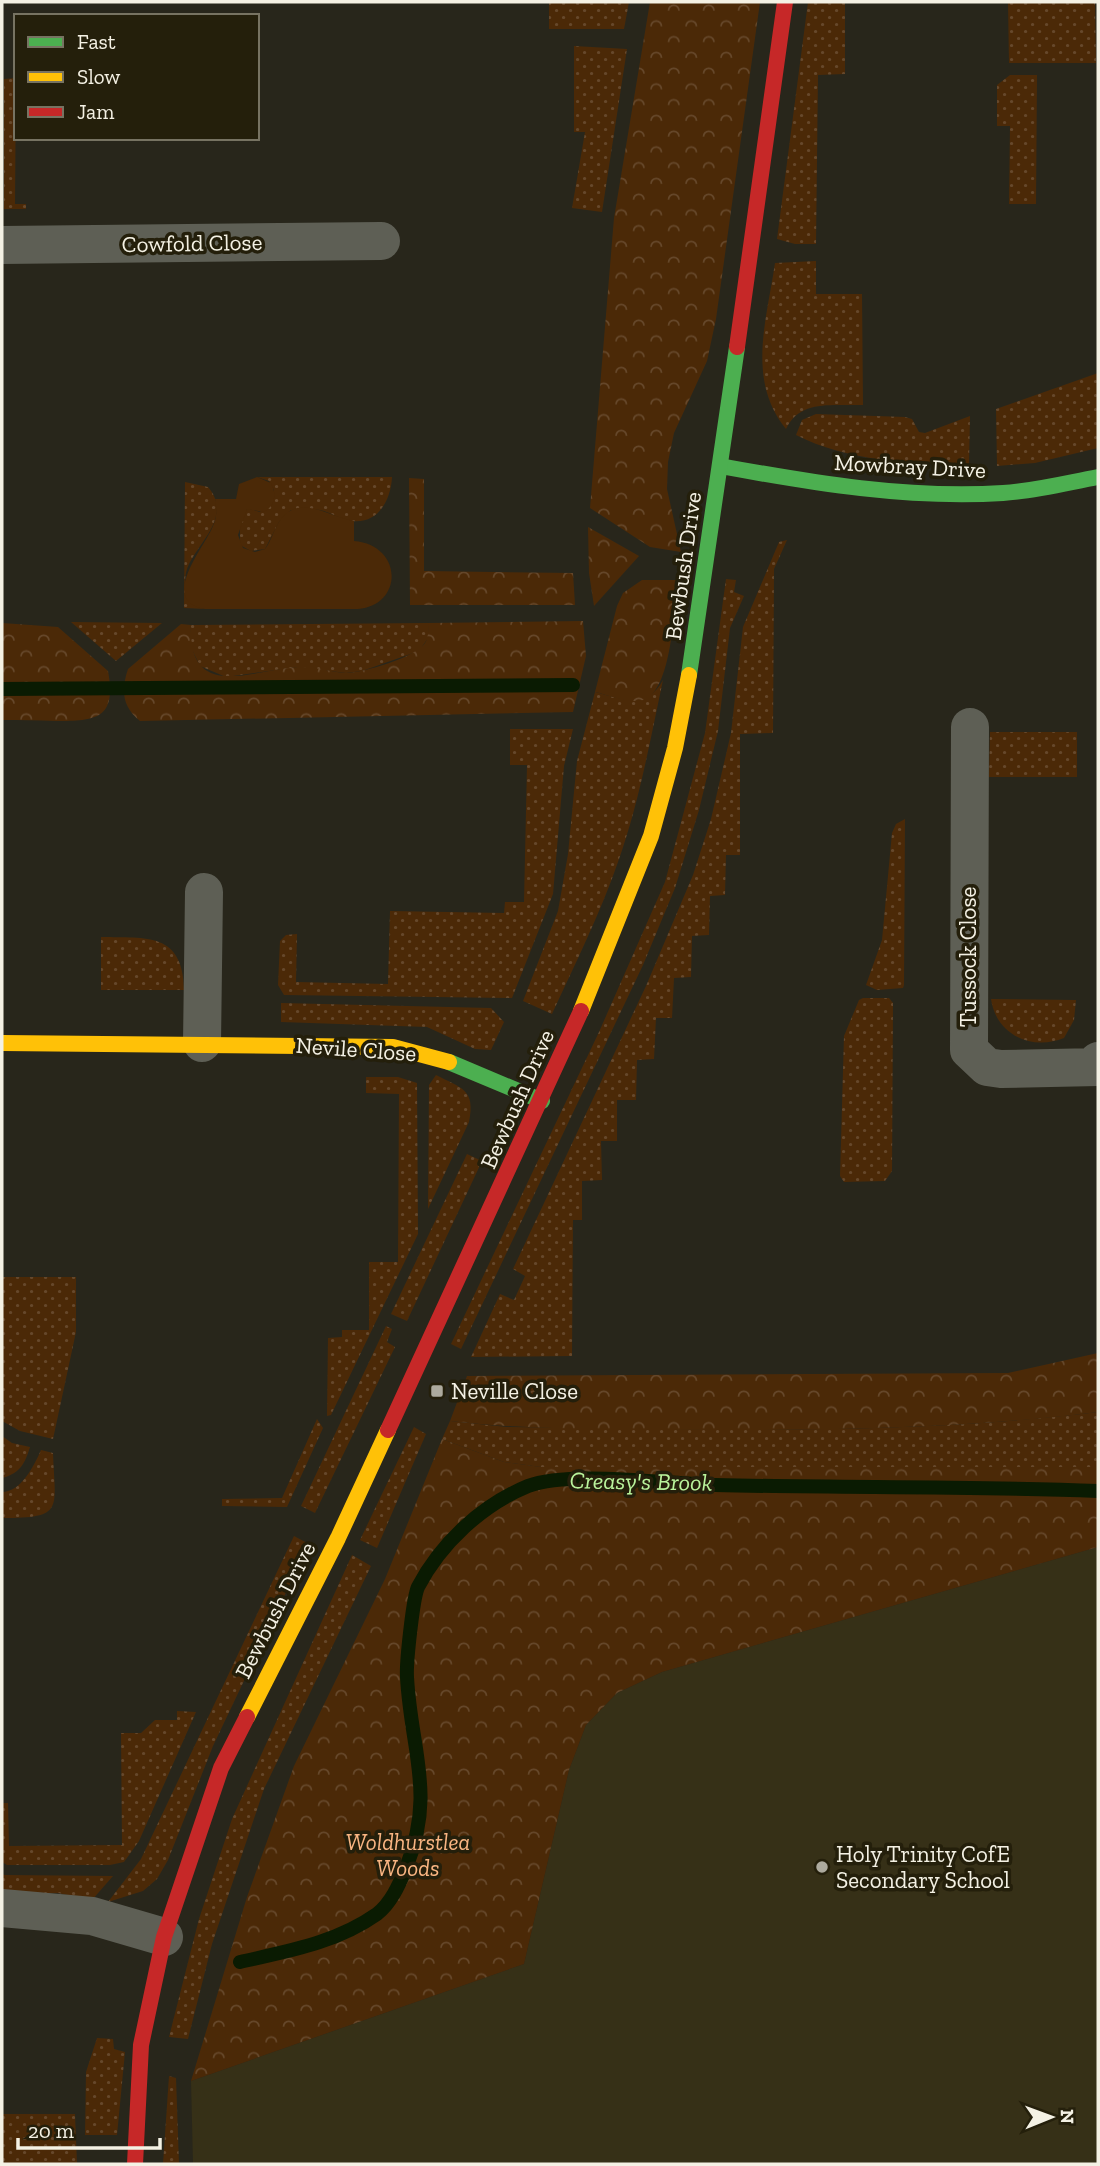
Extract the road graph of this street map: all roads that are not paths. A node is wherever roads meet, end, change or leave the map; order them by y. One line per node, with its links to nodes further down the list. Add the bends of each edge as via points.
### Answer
1 (785, 2): 4 (street, Bewbush Drive)
2 (381, 241): 3 (street, Cowfold Close)
3 (2, 245)
4 (720, 467): 5 (street, Mowbray Drive, via 841,487 924,493 1004,493); 11 (street, Bewbush Drive, via 693,657 651,836)
5 (1098, 477)
6 (970, 727): 10 (street, Tussock Close, via 969,1050 987,1067 1001,1069 1098,1067)
7 (204, 892): 9 (street)
8 (2, 1043): 9 (street, Nevile Close)
9 (202, 1043): 11 (street, Nevile Close, via 342,1044 423,1051)
10 (1098, 1061)
11 (542, 1101): 13 (street, Bewbush Drive, via 338,1538 221,1768)
12 (2, 1908): 13 (street, via 92,1916)
13 (164, 1937): 14 (street, Bewbush Drive, via 141,2046)
14 (135, 2164)

